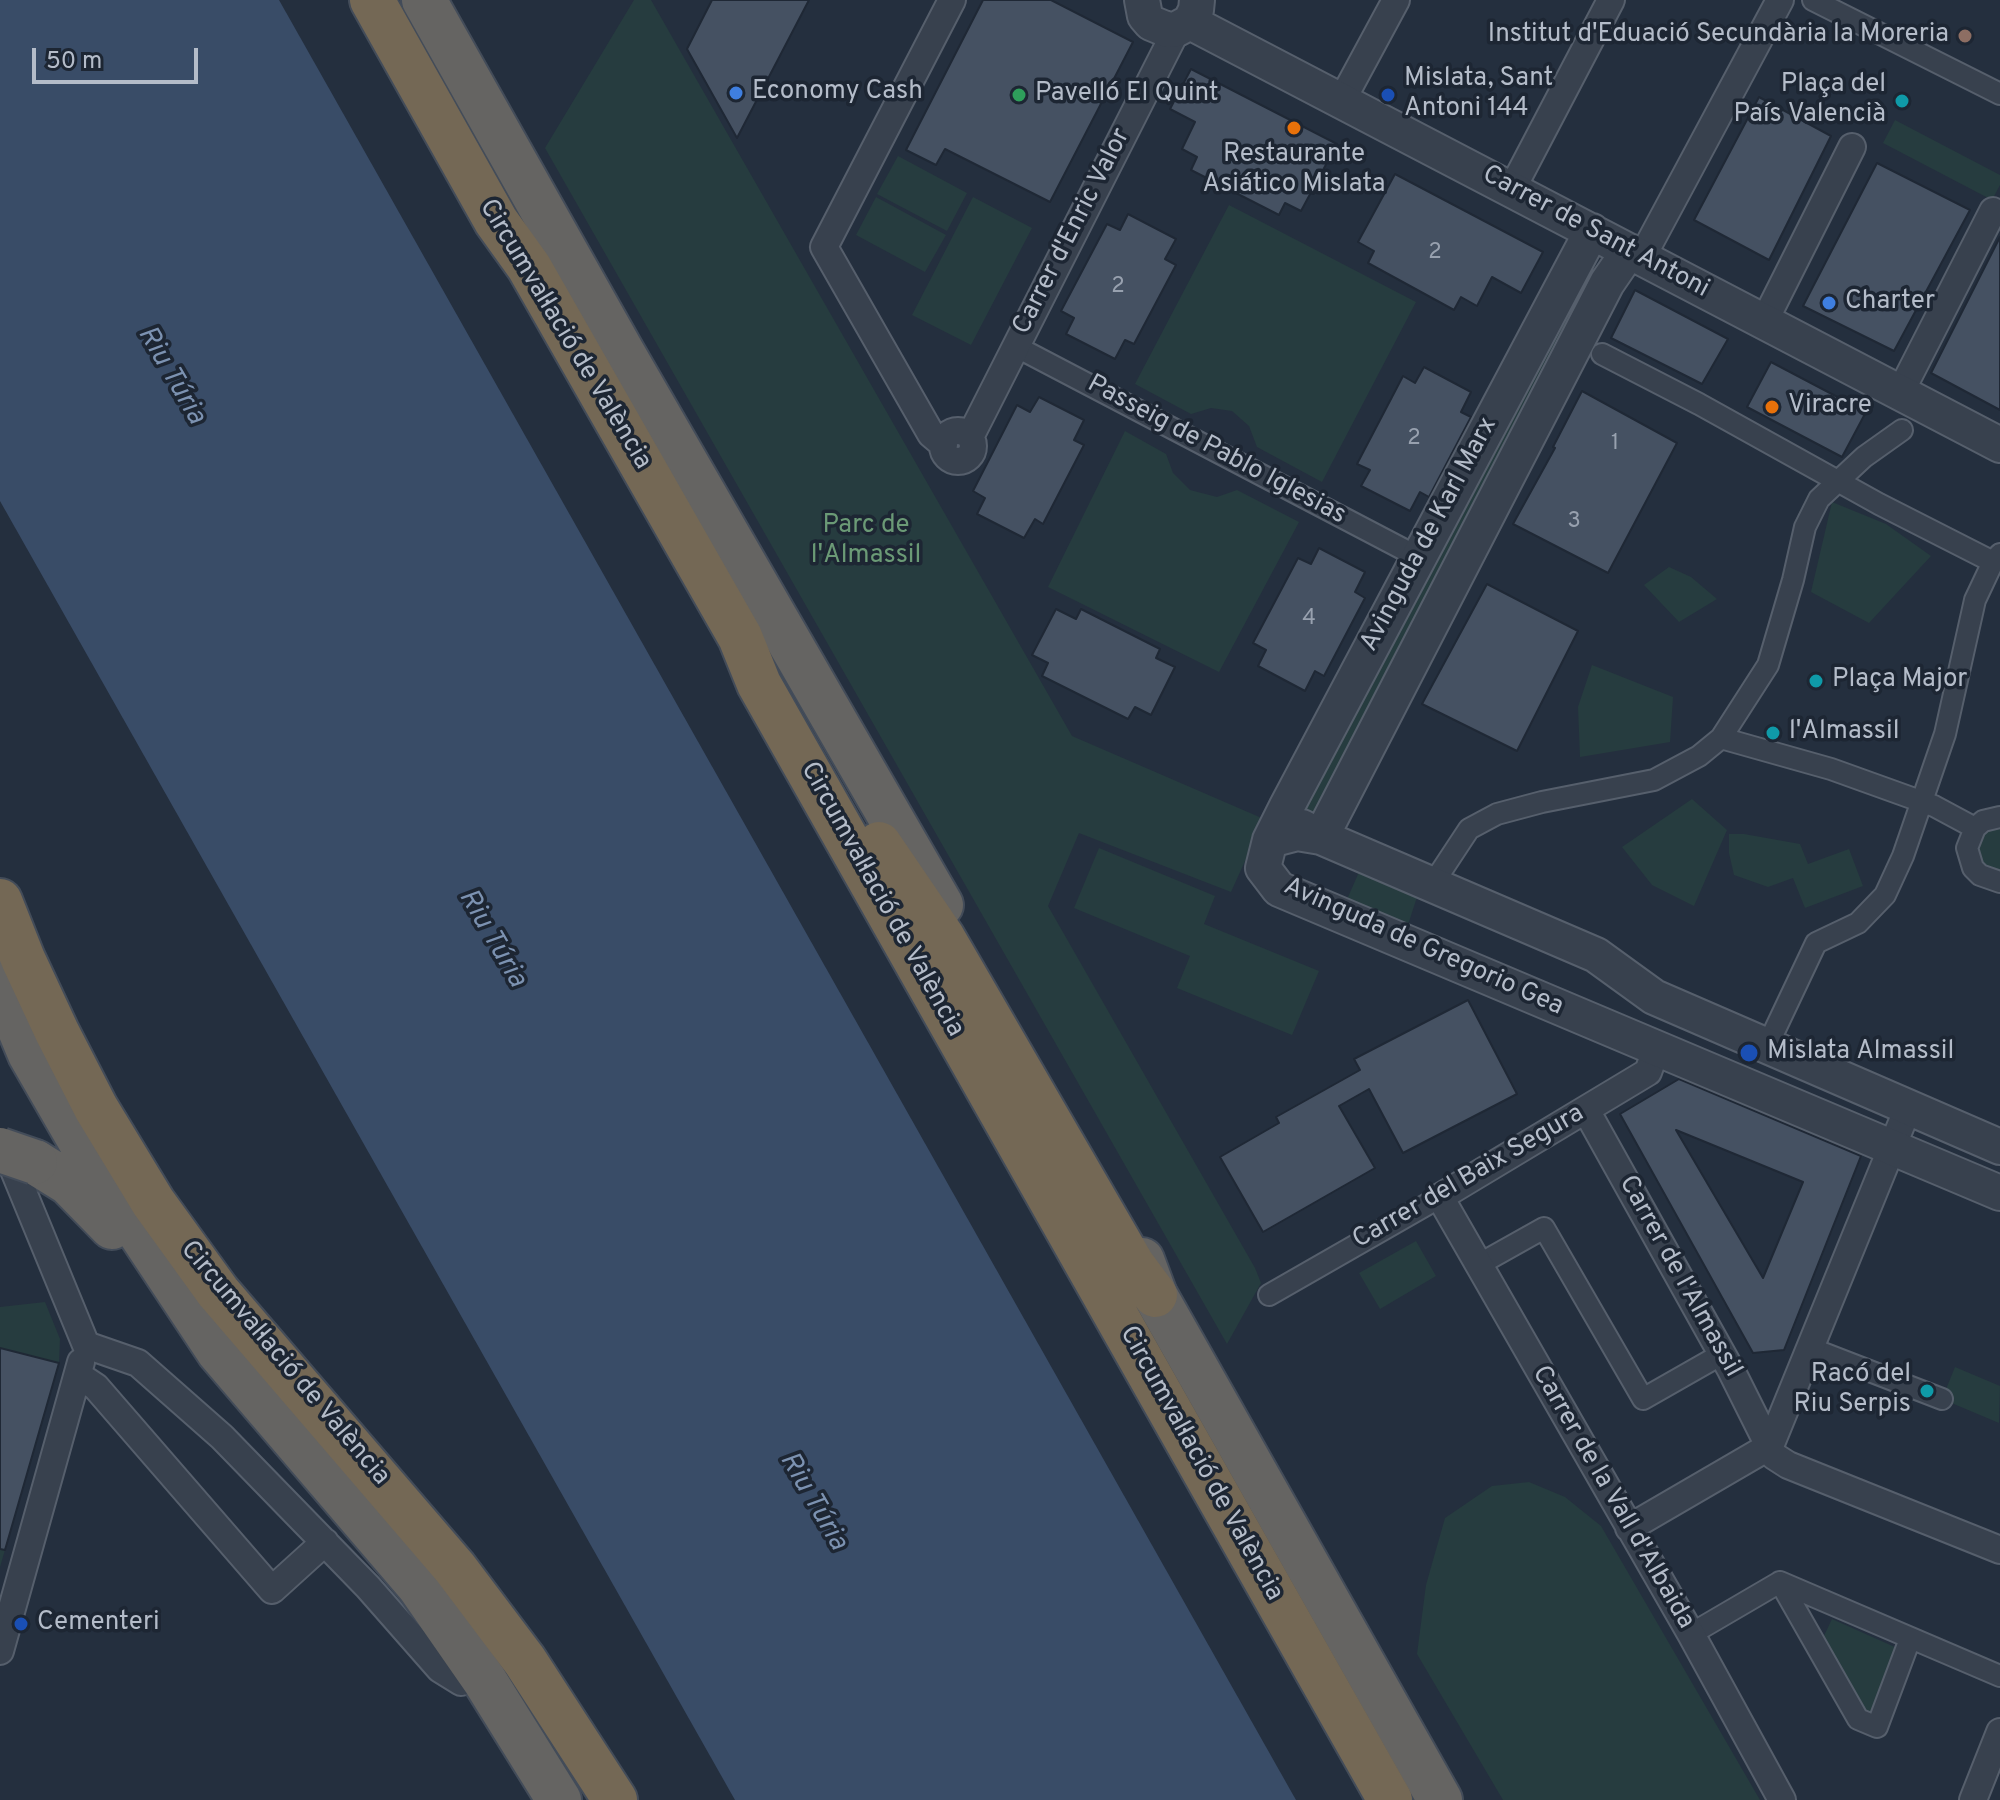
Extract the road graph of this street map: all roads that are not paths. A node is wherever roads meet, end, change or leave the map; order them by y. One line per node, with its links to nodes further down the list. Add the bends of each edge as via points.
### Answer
1 (372, 0): 26 (highway, Circumval·lació de València)
2 (424, 0): 49 (highway, Circumval·lació de València, via 1141,1258)
3 (952, 0): 18 (street, Carrer d'Enric Valor, via 824,247 931,434 944,445 951,433 970,437)
4 (1142, 0): 9 (street, Carrer de Sant Antoni, via 1151,23 1168,30)
5 (1396, 0): 11 (street)
6 (1611, 0): 13 (street)
7 (1780, 0): 16 (street)
8 (1813, 0): 10 (street)
9 (1188, 17): 11 (street, Carrer de Sant Antoni); 18 (street, Carrer d'Enric Valor)
10 (2000, 94)
11 (1342, 100): 13 (street, Carrer de Sant Antoni)
12 (1852, 147): 17 (street)
13 (1512, 189): 15 (street, Carrer de Sant Antoni)
14 (1993, 211): 20 (street)
15 (1592, 231): 16 (street, Carrer de Sant Antoni); 24 (street, Avinguda de Karl Marx)
16 (1635, 254): 17 (street, Carrer de Sant Antoni); 32 (street, Avinguda de Karl Marx, via 1607,283)
17 (1764, 322): 20 (street, Carrer de Sant Antoni)
18 (1015, 346): 24 (street, Passeig de Pablo Iglesias)
19 (1602, 354): 23 (street)
20 (1900, 393): 22 (street, Carrer de Sant Antoni)
21 (1902, 430): 23 (street)
22 (2000, 445)
23 (1838, 479): 25 (street, via 1879,504); 27 (street, via 1819,499 1805,527 1768,665)
24 (1418, 557): 29 (street, Avinguda de Karl Marx)
25 (1996, 558): 28 (street, via 1975,600 1945,734)
26 (740, 637): 49 (highway, via 772,672 836,781 943,938); 71 (highway, Circumval·lació de València, via 767,698)
27 (1721, 738): 28 (street); 34 (street, via 1654,780 1497,814 1469,829)
28 (1922, 802): 31 (street); 38 (street, via 1885,895 1858,923 1816,943)
29 (1286, 808): 32 (street, via 1297,825); 33 (street, Avinguda de Karl Marx)
30 (2000, 817): 31 (street)
31 (1975, 828): 35 (street, via 1969,858 1980,875)
32 (1321, 837): 33 (street, Avinguda de Gregorio Gea, via 1297,833); 40 (street, Avinguda de Gregorio Gea, via 1596,955 1654,997)
33 (1270, 840): 39 (street, Avinguda de Gregorio Gea, via 1263,868 1279,889)
34 (1438, 876)
35 (2000, 882)
36 (0, 901): 70 (highway, Circumval·lació de València, via 57,1032 153,1202 218,1292 455,1568 525,1661)
37 (0, 982): 53 (highway, Circumval·lació de València, via 30,1054 87,1153)
38 (1771, 1038)
39 (1656, 1050): 41 (street, Carrer del Baix Segura, via 1648,1072); 44 (street, Avinguda de Gregorio Gea)
40 (1908, 1108): 43 (street, Avinguda de Gregorio Gea); 44 (street)
41 (1586, 1110): 47 (street, Carrer del Baix Segura); 54 (street, Carrer de l'Almassil)
42 (0, 1136): 51 (street)
43 (2000, 1147)
44 (1893, 1148): 46 (street, Avinguda de Gregorio Gea); 52 (street)
45 (18, 1156): 53 (highway, via 69,1183 102,1214)
46 (2000, 1193)
47 (1440, 1197): 48 (street, Carrer de la Vall d'Albaida); 50 (street, Carrer del Baix Segura)
48 (1478, 1265): 54 (street, via 1544,1228 1643,1399); 58 (street, Carrer de la Vall d'Albaida)
49 (1155, 1295): 72 (highway, Circumval·lació de València)
50 (1269, 1295)
51 (86, 1345): 55 (street); 59 (street, via 138,1363 222,1437)
52 (1810, 1348): 56 (street); 57 (street)
53 (219, 1352): 69 (highway, Circumval·lació de València, via 419,1586)
54 (1722, 1354): 57 (street, Carrer de l'Almassil)
55 (78, 1375): 59 (street, via 96,1387 272,1590); 64 (street)
56 (1942, 1399)
57 (1770, 1446): 58 (street); 60 (street, via 1788,1465)
58 (1629, 1528): 62 (street, Carrer de la Vall d'Albaida)
59 (325, 1542): 66 (street, via 440,1669)
60 (2000, 1550)
61 (1780, 1582): 62 (street); 63 (street); 63 (street, via 1858,1719 1877,1727)
62 (1691, 1634): 73 (street, Carrer de la Vall d'Albaida)
63 (1910, 1639): 65 (street)
64 (0, 1651)
65 (2000, 1676)
66 (461, 1682)
67 (2000, 1732): 68 (street)
68 (1993, 1771): 74 (street)
69 (559, 1800)
70 (615, 1800)
71 (1390, 1800)
72 (1440, 1800)
73 (1782, 1800)
74 (1973, 1800)

